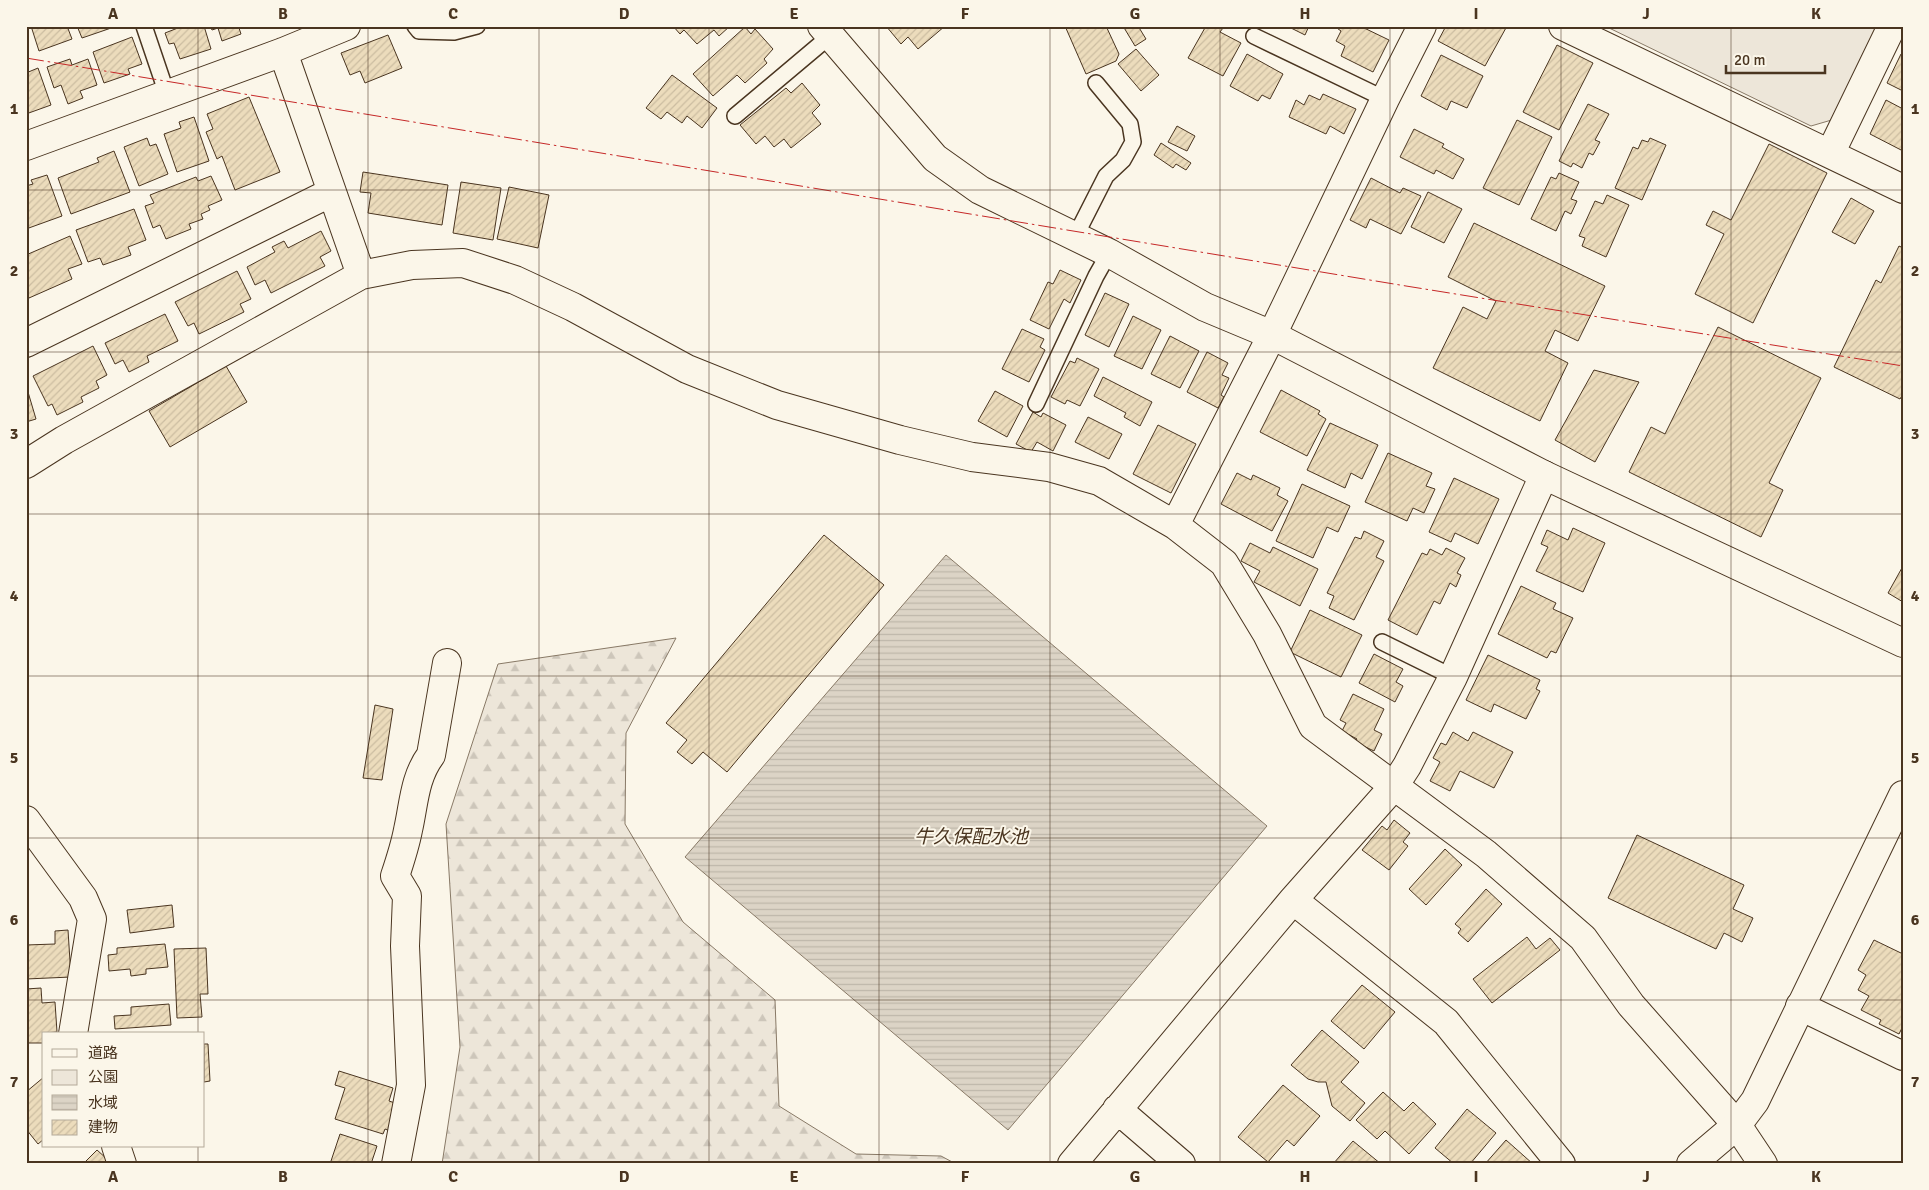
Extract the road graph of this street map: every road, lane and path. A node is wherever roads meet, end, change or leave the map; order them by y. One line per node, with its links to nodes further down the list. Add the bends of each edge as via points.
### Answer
1 (144, 26): 12 (lane)
2 (346, 26): 10 (street)
3 (415, 26): 4 (lane, via 419,31 454,32)
4 (477, 26)
5 (1422, 26): 13 (street)
6 (1563, 26): 16 (street)
7 (1892, 26): 16 (street)
8 (826, 31): 14 (lane); 19 (street, via 935,158 980,190)
9 (1254, 36): 13 (lane)
10 (283, 52): 12 (street); 18 (street)
11 (1096, 83): 19 (lane, via 1130,124 1133,142 1123,160 1106,176)
12 (167, 94): 15 (street)
13 (1385, 99): 22 (street)
14 (735, 116)
15 (26, 146)
16 (1830, 154): 17 (street)
17 (1903, 189)
18 (332, 192): 21 (street); 23 (street)
19 (1075, 237): 20 (street)
20 (1109, 253): 22 (street, via 1205,307); 24 (lane)
21 (361, 275): 25 (street); 27 (street, via 412,265 463,263 515,280 573,307 686,369 777,406 972,457 1049,467 1099,481)
22 (1272, 335): 26 (street); 27 (street)
23 (26, 343)
24 (1036, 404)
25 (26, 464)
26 (1544, 474): 29 (street); 31 (street)
27 (1176, 525): 32 (street, via 1224,563 1267,634 1313,726)
28 (1382, 642): 31 (lane)
29 (1903, 643)
30 (447, 663): 43 (street, via 431,755 418,779 395,876 407,896 405,946 411,1085)
31 (1453, 677): 32 (street)
32 (1394, 786): 35 (street); 40 (street, via 1486,854 1583,938 1631,1005)
33 (1903, 795): 36 (street)
34 (26, 820): 37 (street, via 83,898 92,919)
35 (1293, 900): 39 (street); 46 (street, via 1446,1022)
36 (1800, 1006): 38 (street); 40 (street, via 1755,1101)
37 (73, 1032)
38 (1903, 1056)
39 (1117, 1109): 44 (street); 45 (street)
40 (1737, 1125): 47 (street); 48 (street)
41 (117, 1148): 42 (street)
42 (122, 1164)
43 (396, 1164)
44 (1072, 1164)
45 (1181, 1164)
46 (1561, 1164)
47 (1691, 1164)
48 (1763, 1164)

